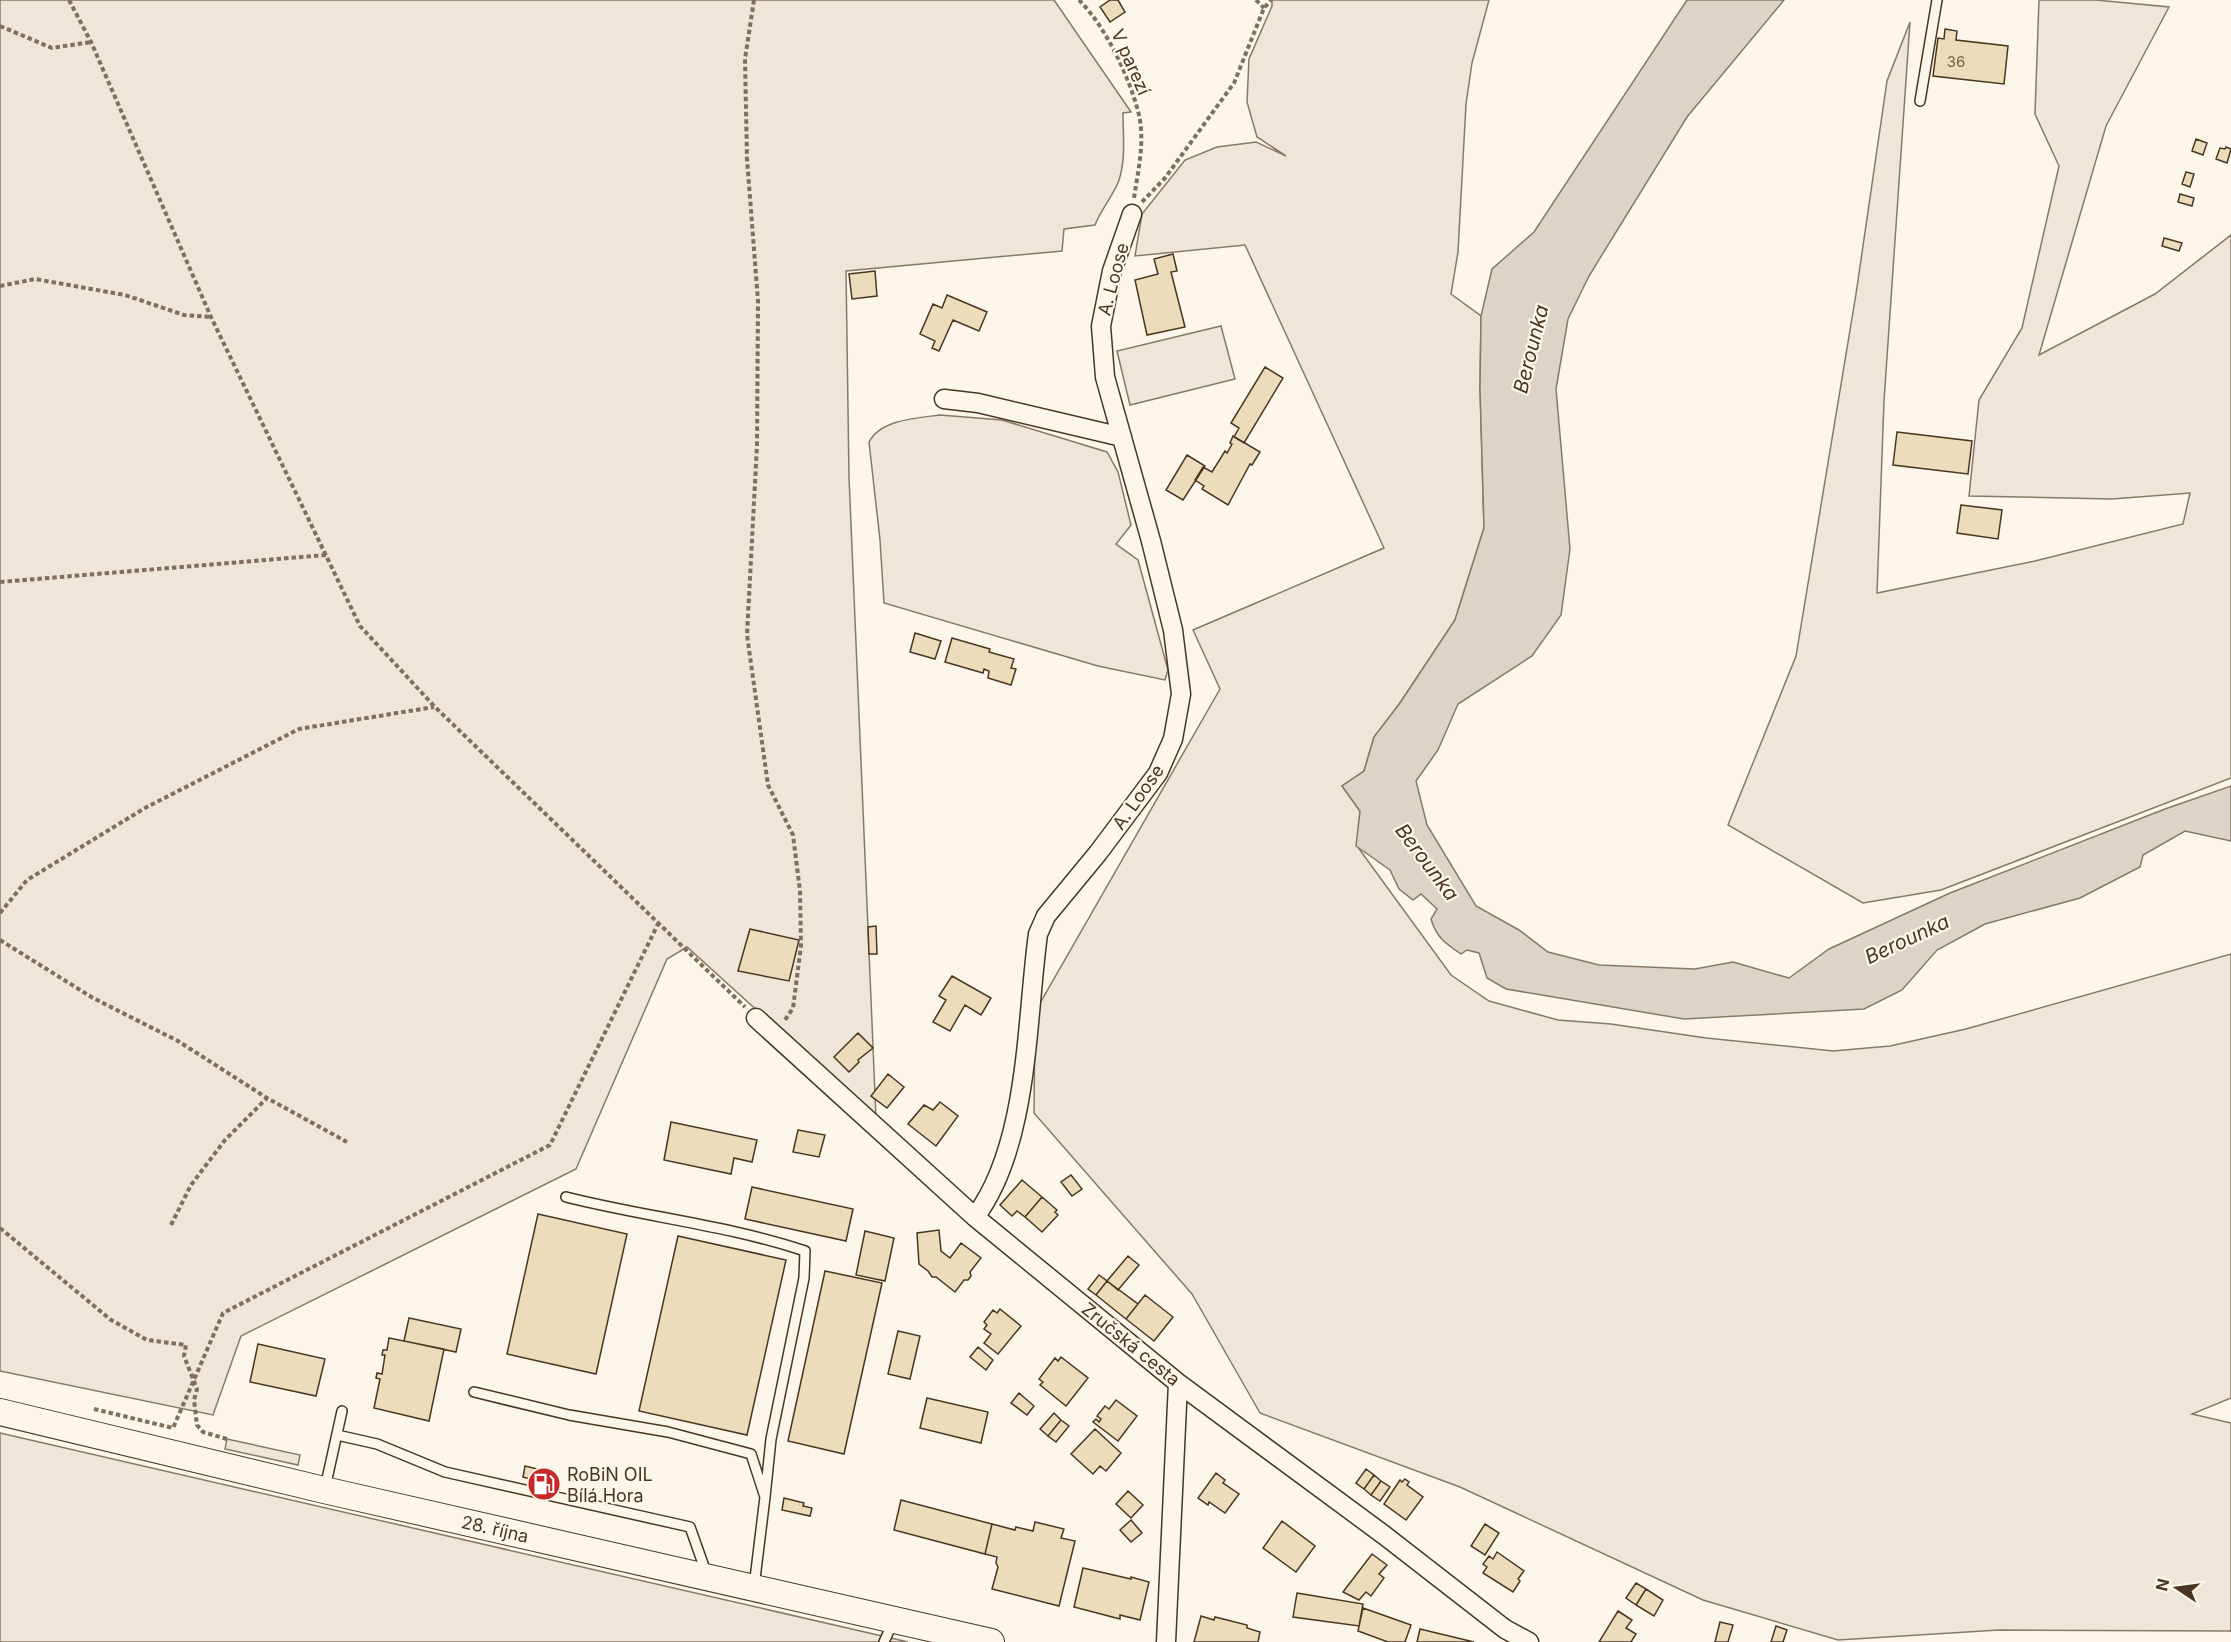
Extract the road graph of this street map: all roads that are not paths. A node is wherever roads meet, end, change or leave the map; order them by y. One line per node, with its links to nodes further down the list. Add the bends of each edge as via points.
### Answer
1 (1937, 0): 2 (lane)
2 (1920, 101)
3 (1132, 214): 5 (street, A. Loose, via 1112,271 1101,326 1105,377)
4 (944, 399): 5 (street, via 978,403)
5 (1122, 437): 8 (street, A. Loose, via 1173,630 1181,693 1173,739 1158,773 1046,916 1038,934 1012,1139 986,1203)
6 (756, 1018): 8 (street, Zručská cesta)
7 (566, 1197): 15 (lane, via 766,1238 805,1251 804,1278 771,1439)
8 (975, 1217): 9 (street, Zručská cesta)
9 (1178, 1383): 20 (street); 21 (street, Zručská cesta, via 1505,1629)
10 (474, 1392): 15 (lane, via 569,1415 668,1432 751,1454)
11 (342, 1411): 13 (lane)
12 (0, 1412): 14 (main road, 28. října)
13 (337, 1435): 14 (lane); 16 (lane, via 376,1444 445,1472 690,1527)
14 (324, 1490): 16 (main road, 28. října)
15 (765, 1497): 17 (lane)
16 (707, 1577): 17 (main road, 28. října)
17 (754, 1588): 18 (main road, 28. října)
18 (889, 1631): 19 (main road, 28. října)
19 (991, 1642)
20 (1166, 1642)
21 (1529, 1642)

